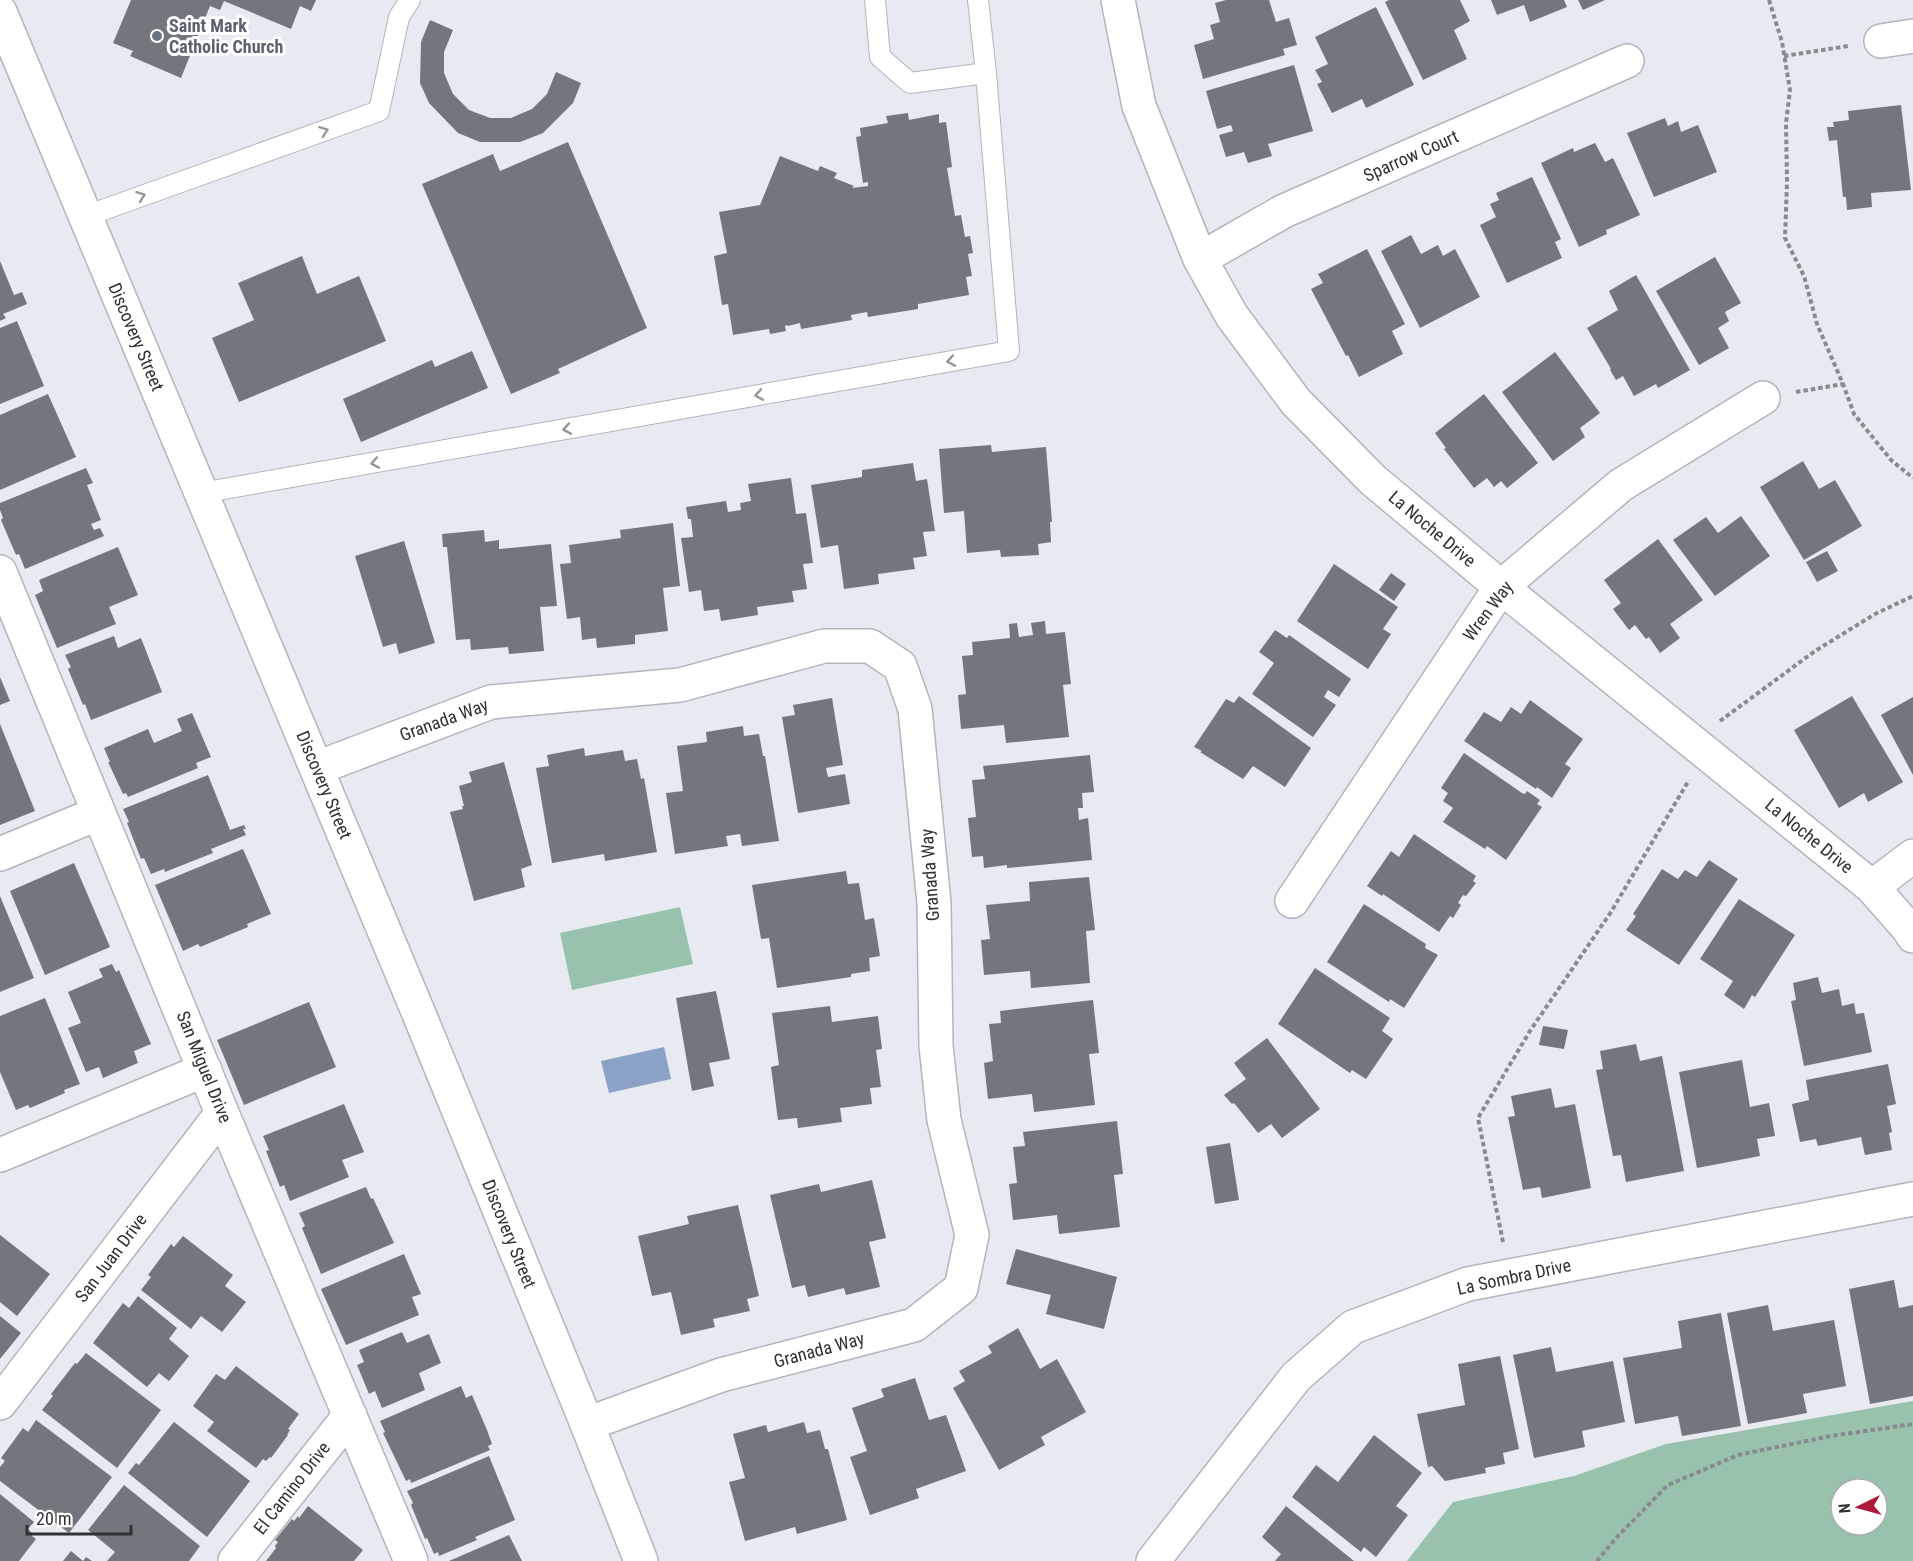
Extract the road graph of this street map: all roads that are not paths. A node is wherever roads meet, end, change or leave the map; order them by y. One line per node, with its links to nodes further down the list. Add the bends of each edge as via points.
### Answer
1 (410, 0): 10 (lane, one-way to 1, via 380,111 399,17)
2 (875, 0): 9 (lane, via 880,57 910,82)
3 (978, 0): 9 (lane)
4 (1118, 0): 11 (street, La Noche Drive, via 1139,106)
5 (0, 12): 10 (street, Discovery Street)
6 (1913, 36): 7 (street)
7 (1881, 41)
8 (1627, 61): 11 (street, Sparrow Court, via 1284,211)
9 (986, 72): 13 (lane, one-way to 13, via 1009,351)
10 (86, 216): 13 (street, Discovery Street)
11 (1200, 259): 15 (street, La Noche Drive, via 1232,316 1296,402 1373,480)
12 (1763, 398): 15 (street, Wren Way, via 1621,485)
13 (201, 493): 16 (street, Discovery Street)
14 (0, 572): 17 (street, San Miguel Drive)
15 (1501, 587): 20 (street, La Noche Drive); 21 (street, Wren Way)
16 (317, 768): 29 (street, Discovery Street); 29 (street, Granada Way, via 491,702 680,685 824,646 870,646 900,666 918,731 934,903 936,1046 944,1120 972,1235 961,1288 914,1325 721,1375)
17 (99, 813): 18 (street); 23 (street, San Miguel Drive)
18 (0, 854)
19 (1913, 856): 20 (street)
20 (1872, 887): 22 (street, La Noche Drive)
21 (1292, 901)
22 (1913, 936)
23 (205, 1070): 24 (street, San Miguel Drive); 25 (street)
24 (222, 1113): 27 (street, San Juan Drive); 28 (street, San Miguel Drive)
25 (0, 1155)
26 (1913, 1199): 33 (street, La Sombra Drive, via 1468,1284 1353,1327 1296,1377)
27 (0, 1403)
28 (350, 1415): 30 (street, El Camino Drive); 31 (street, San Miguel Drive)
29 (588, 1424): 32 (street, Discovery Street)
30 (235, 1561)
31 (411, 1561)
32 (641, 1561)
33 (1153, 1561)

